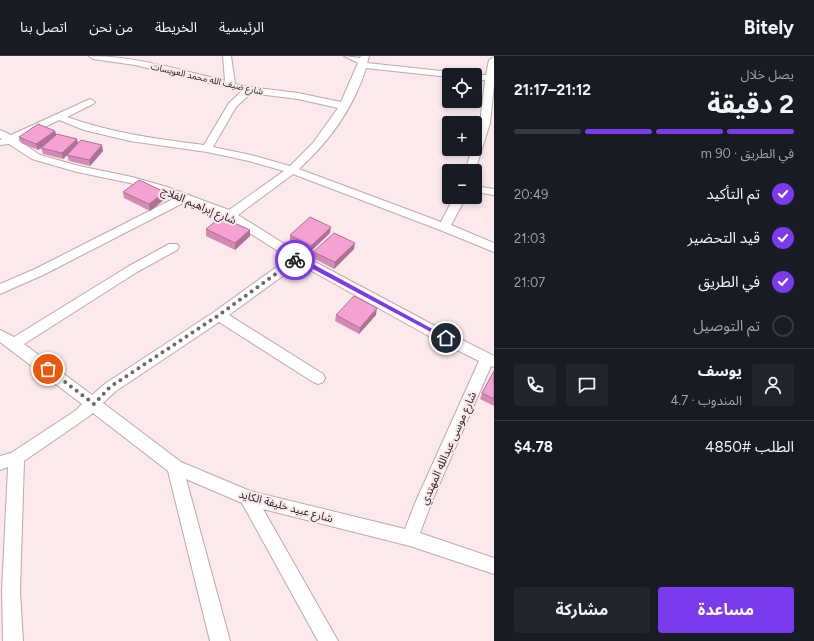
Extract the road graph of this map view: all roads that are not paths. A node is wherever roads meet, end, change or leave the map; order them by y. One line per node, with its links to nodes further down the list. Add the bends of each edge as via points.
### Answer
1 (93, 56): 5 (street, شارع ضيف الله محمد العويسات)
2 (227, 56): 10 (street)
3 (348, 56): 6 (street)
4 (494, 58): 9 (street)
5 (137, 59): 10 (street, شارع ضيف الله محمد العويسات)
6 (364, 61): 7 (street); 14 (street)
7 (442, 73)
8 (482, 77): 9 (street)
9 (490, 78): 13 (street)
10 (230, 85): 11 (street, شارع ضيف الله محمد العويسات)
11 (249, 90): 14 (street, شارع ضيف الله محمد العويسات, via 298,96); 17 (street, via 232,105)
12 (90, 102): 15 (street)
13 (491, 103): 18 (street)
14 (344, 106): 19 (street, via 331,130)
15 (59, 117): 16 (street); 17 (street, via 88,128 130,138)
16 (3, 139): 22 (street, شارع إبراهيم الفلاح, via 36,157 77,169 132,180)
17 (207, 149): 19 (street)
18 (472, 164)
19 (292, 170): 24 (street); 25 (street)
20 (482, 190): 21 (street)
21 (494, 192)
22 (185, 197): 24 (street, شارع إبراهيم الفلاح); 29 (street, via 39,272)
23 (456, 204): 25 (street)
24 (230, 215): 28 (street, شارع إبراهيم الفلاح)
25 (444, 227): 27 (street)
26 (173, 247): 32 (street, via 133,269)
27 (494, 248)
28 (298, 258): 30 (street); 33 (street, شارع إبراهيم الفلاح)
29 (0, 289)
30 (219, 315): 34 (street); 35 (street, via 110,387)
31 (0, 335): 32 (street, شارع عبيد خليفة الكايد)
32 (14, 344): 35 (street, شارع عبيد خليفة الكايد)
33 (491, 360): 40 (street, شارع موسى عبدالله المهتدي, via 424,501)
34 (318, 378)
35 (94, 404): 36 (street, via 55,434); 38 (street, شارع عبيد خليفة الكايد)
36 (16, 458): 37 (street); 42 (street, via 11,591)
37 (0, 463)
38 (175, 467): 39 (street, شارع عبيد خليفة الكايد); 43 (street)
39 (248, 498): 40 (street, شارع عبيد خليفة الكايد); 44 (street)
40 (410, 538): 41 (street, شارع عبيد خليفة الكايد)
41 (494, 566)
42 (13, 641)
43 (220, 641)
44 (328, 641)

